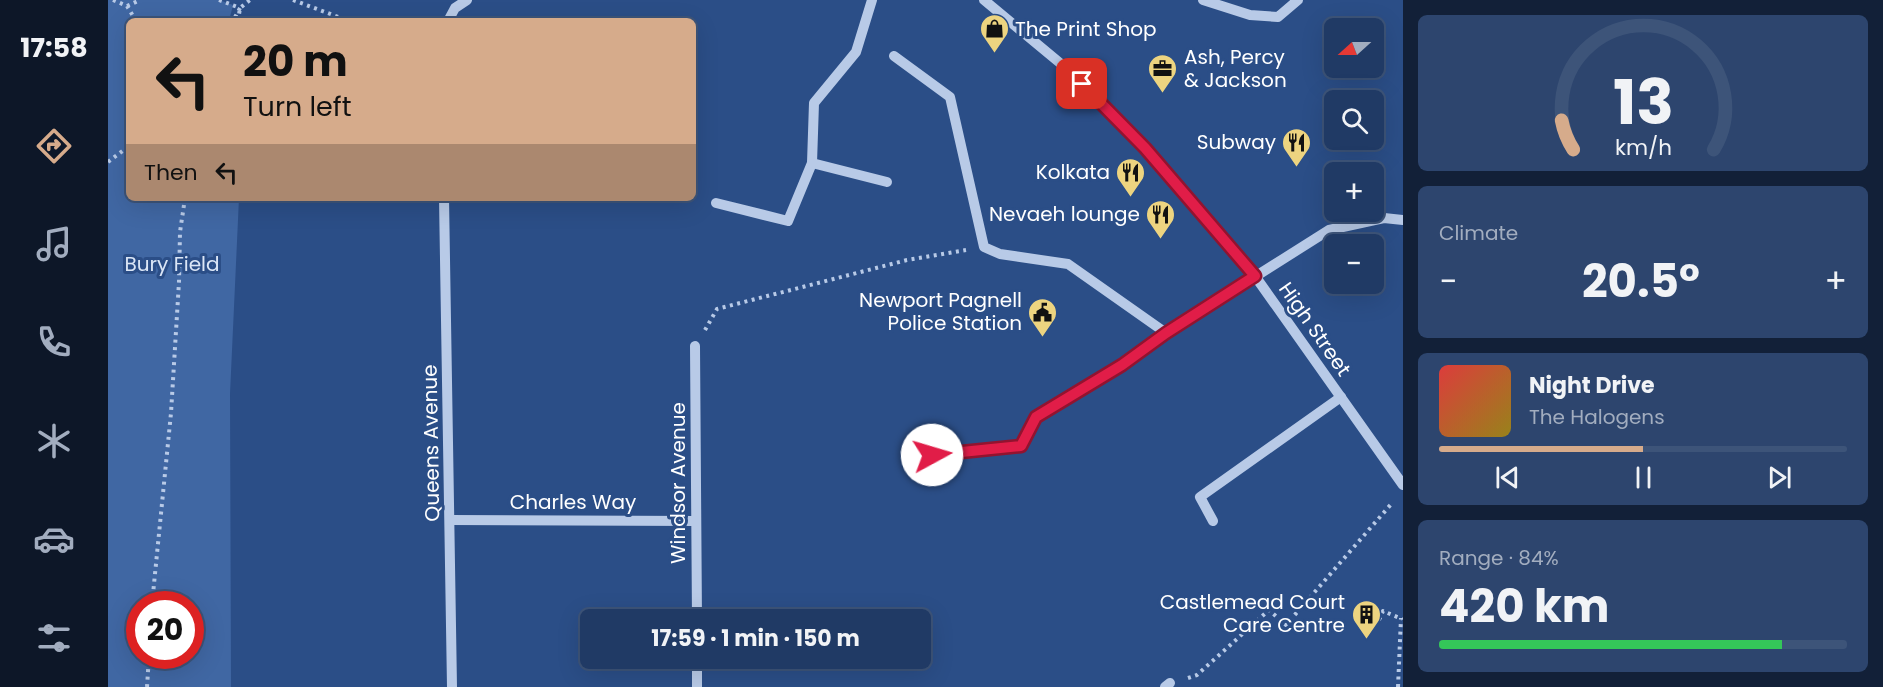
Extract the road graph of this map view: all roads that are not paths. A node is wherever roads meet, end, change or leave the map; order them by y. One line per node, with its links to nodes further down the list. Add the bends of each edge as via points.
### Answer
1 (467, 0): 6 (street, via 455,8)
2 (872, 0): 8 (street, via 856,52 814,102)
3 (984, 0): 13 (street, High Street, via 1066,69 1137,140)
4 (1203, 0): 5 (street, via 1250,15 1278,17)
5 (1298, 0)
6 (450, 18)
7 (894, 56): 14 (street, via 950,97 984,247 999,254 1068,264)
8 (812, 163): 9 (street); 11 (street, via 788,221)
9 (887, 182)
10 (444, 201): 19 (street, Queens Avenue)
11 (716, 203)
12 (1403, 220): 13 (street, via 1384,219 1329,230)
13 (1255, 276): 14 (street); 16 (street, High Street)
14 (1166, 333): 17 (street, via 1036,417 1021,446)
15 (695, 346): 20 (street, Windsor Avenue)
16 (1341, 397): 18 (street, High Street); 21 (street, via 1200,497)
17 (932, 455)
18 (1403, 484)
19 (450, 520): 20 (street, Charles Way); 24 (street, Queens Avenue)
20 (696, 521): 22 (street, Windsor Avenue)
21 (1213, 521)
22 (697, 609)
23 (697, 669): 25 (street)
24 (452, 687)
25 (697, 687)

